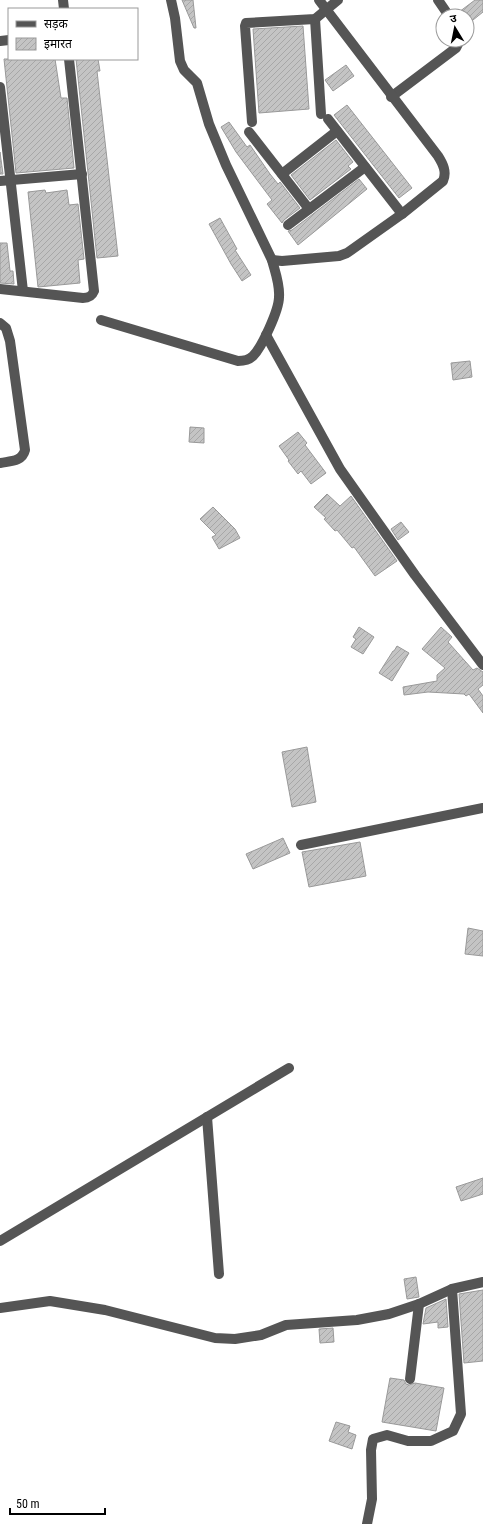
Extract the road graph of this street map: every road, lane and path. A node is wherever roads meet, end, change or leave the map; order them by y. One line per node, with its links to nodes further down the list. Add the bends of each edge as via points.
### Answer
1 (171, 0): 20 (street, via 180,61 184,70 197,84 209,124)
2 (319, 0): 4 (street)
3 (338, 0): 4 (street)
4 (326, 9): 5 (street); 9 (street)
5 (315, 19): 10 (street, via 246,23); 11 (street, via 325,117)
6 (456, 48): 9 (street)
7 (69, 60): 14 (street)
8 (0, 88): 16 (street)
9 (391, 97): 18 (street, via 438,156 445,172 443,181)
10 (252, 122)
11 (337, 131): 13 (street); 15 (street)
12 (249, 132): 15 (street)
13 (365, 167): 17 (street); 18 (street)
14 (82, 174): 16 (street); 22 (street, via 94,290 92,295 83,298)
15 (282, 174): 17 (street)
16 (5, 181): 22 (street)
17 (309, 209): 19 (street)
18 (402, 214): 20 (street, via 339,256)
19 (288, 225)
20 (272, 260): 25 (street, via 279,290 279,303)
21 (0, 289): 22 (street)
22 (23, 291)
23 (101, 320): 25 (street, via 238,361 253,356)
24 (0, 323): 26 (street, via 6,328 10,341 25,450 20,459)
25 (268, 331): 27 (street, via 340,469)
26 (0, 463)
27 (483, 665)
28 (483, 808): 29 (street)
29 (301, 845)
30 (288, 1068): 31 (street)
31 (206, 1117): 32 (street); 33 (street)
32 (0, 1241)
33 (219, 1274)
34 (483, 1282): 35 (street)
35 (452, 1289): 36 (street); 39 (street, via 461,1414 453,1431 431,1441 408,1442 387,1435 373,1439 372,1499)
36 (419, 1304): 37 (street, via 389,1314 357,1320 286,1325 260,1335 235,1339 215,1338 105,1310 50,1301); 38 (street)
37 (0, 1308)
38 (410, 1379)
39 (367, 1524)

